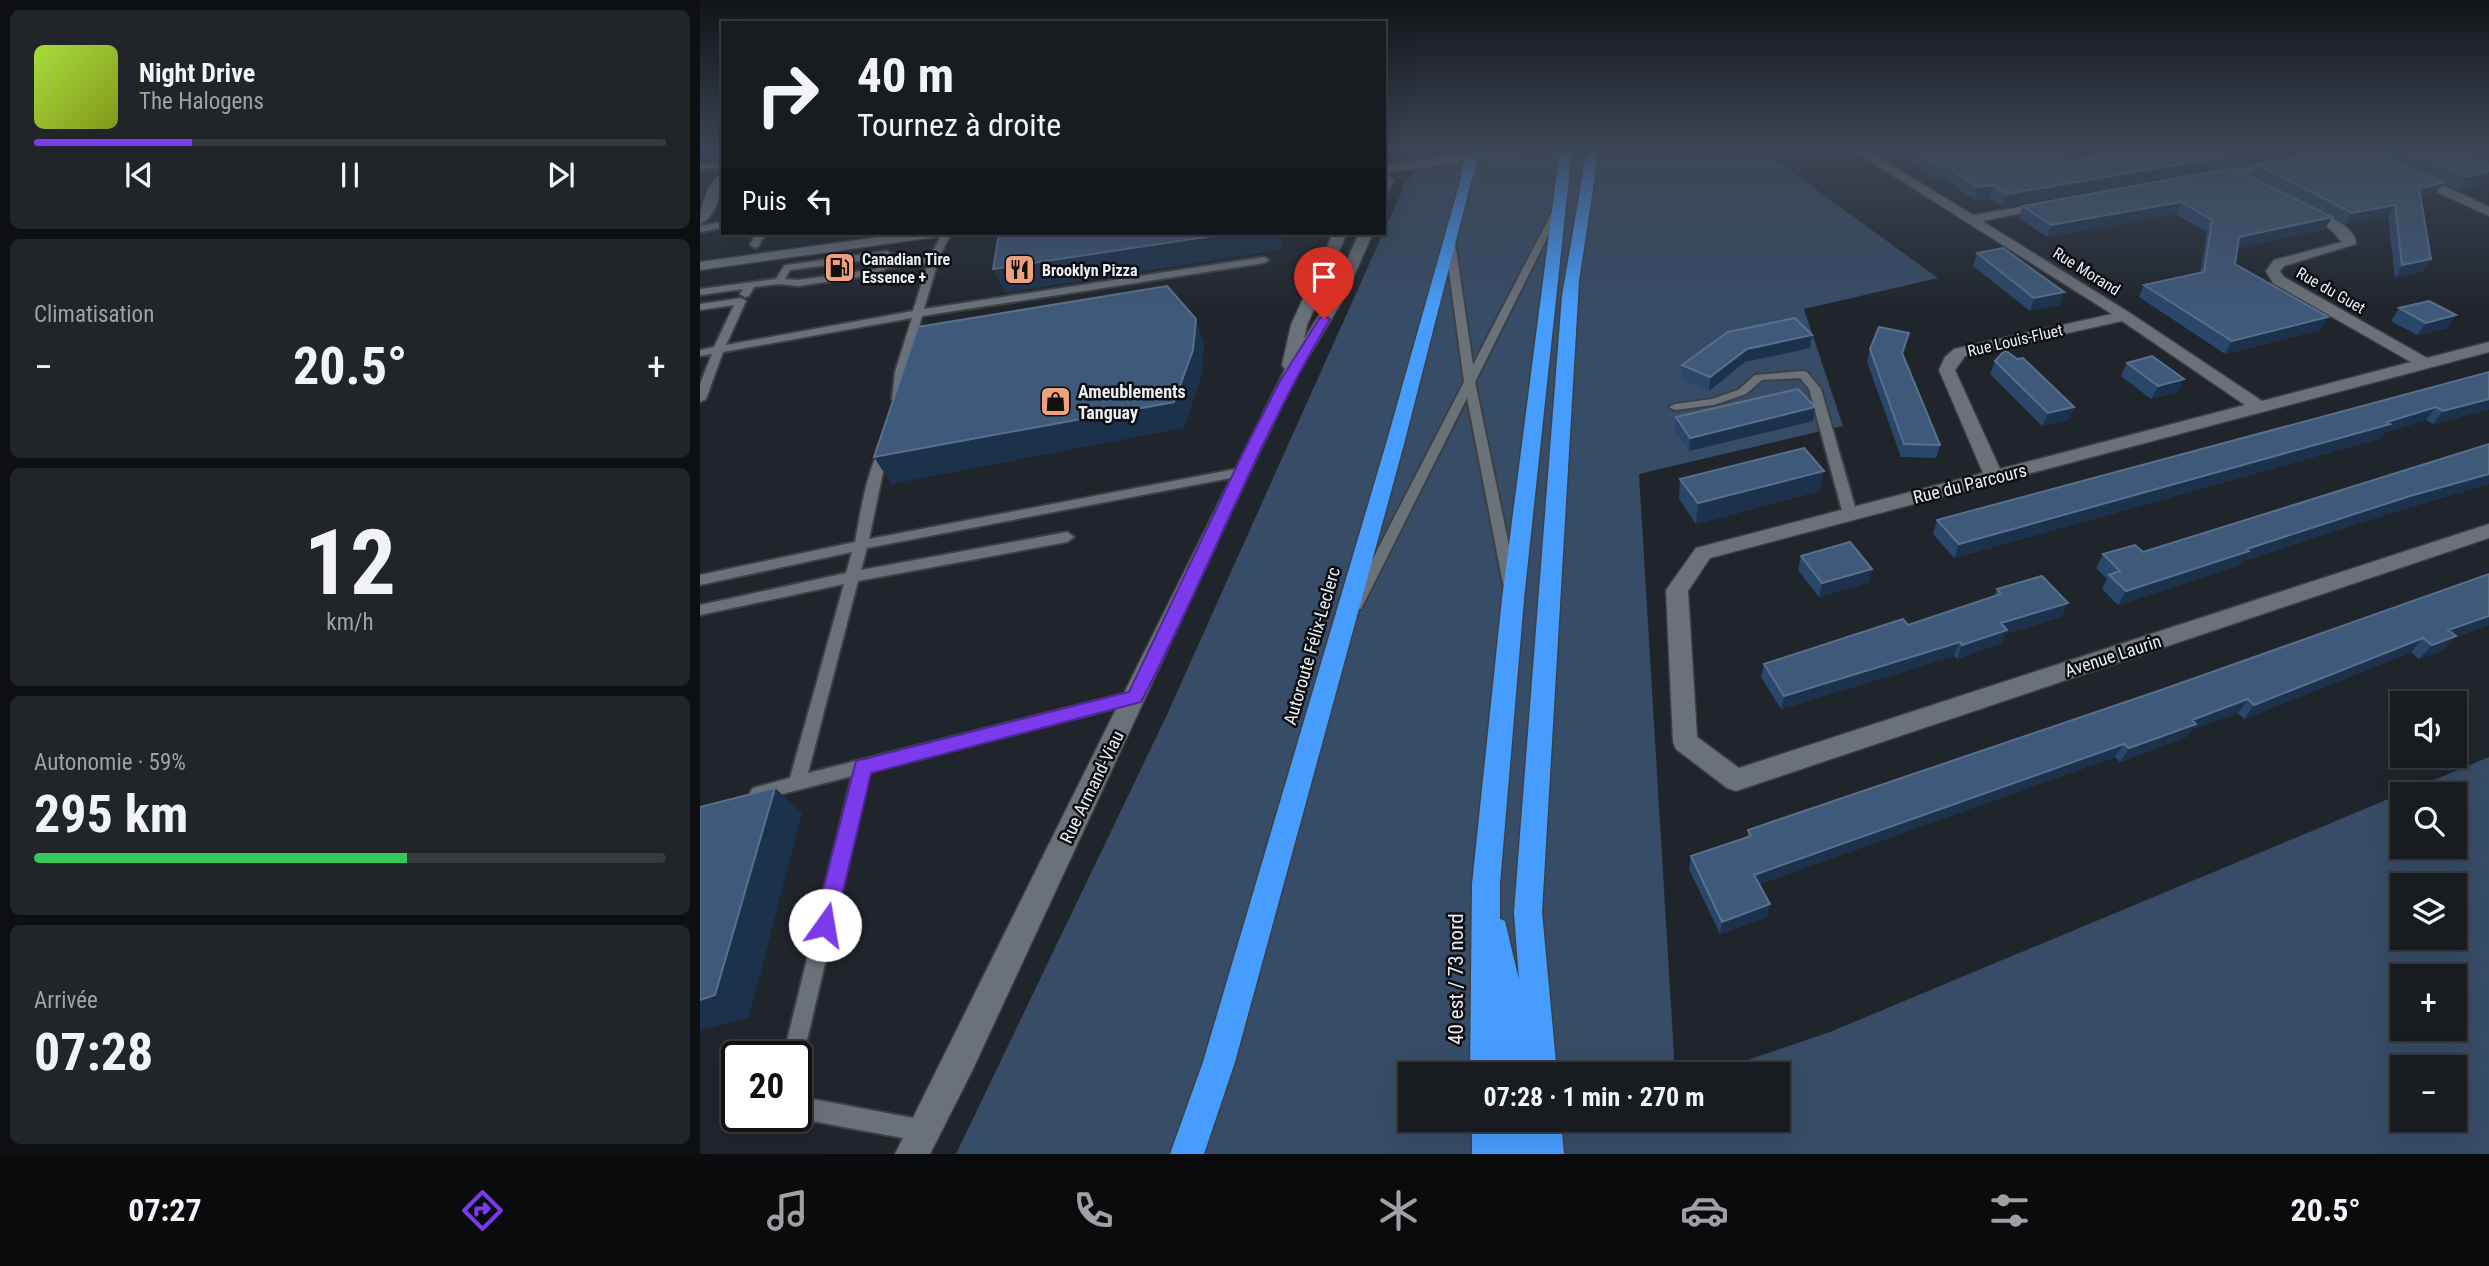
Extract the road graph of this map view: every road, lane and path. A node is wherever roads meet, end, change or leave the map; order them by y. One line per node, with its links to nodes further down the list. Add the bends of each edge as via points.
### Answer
1 (1460, 203): 16 (highway, Autoroute Félix-Leclerc, bridge)
2 (1560, 203): 37 (lane); 43 (highway)
3 (1585, 203): 25 (highway)
4 (1942, 203): 7 (street, Rue Morand)
5 (2059, 203): 7 (street)
6 (2289, 203): 35 (street, Rue du Guet, via 2343,231 2349,244 2279,263 2273,271 2278,280)
7 (1969, 220): 31 (street, Rue Morand)
8 (721, 225): 9 (lane)
9 (700, 229)
10 (816, 235): 15 (street)
11 (922, 235): 21 (street)
12 (945, 235): 18 (lane)
13 (1339, 235): 36 (street, Rue Armand-Viau, via 1299,325)
14 (1365, 235): 36 (street, Rue Armand-Viau, via 1337,298)
15 (758, 239): 17 (street)
16 (1450, 242): 37 (lane); 54 (highway, Autoroute Félix-Leclerc)
17 (700, 253)
18 (934, 259): 20 (lane); 30 (lane)
19 (1264, 260): 30 (lane)
20 (884, 264): 22 (lane); 24 (lane, via 880,271 798,283); 24 (lane, via 887,254 787,268)
21 (700, 266)
22 (838, 268)
23 (810, 272): 24 (lane)
24 (781, 278): 26 (lane)
25 (1572, 282): 43 (highway); 64 (highway, via 1528,912)
26 (750, 285): 27 (lane); 28 (lane)
27 (700, 292)
28 (741, 301): 29 (lane); 33 (lane)
29 (700, 307)
30 (917, 316): 33 (lane); 41 (lane, via 901,372)
31 (2125, 316): 40 (street, Rue Morand); 45 (street, Rue Louis-Fluet, via 1960,352 1951,360 1947,370)
32 (2489, 347): 35 (street, Rue du Parcours)
33 (719, 350): 34 (lane); 38 (lane)
34 (700, 353)
35 (2426, 364): 40 (street, Rue du Parcours)
36 (1286, 381): 44 (street, Rue Armand-Viau)
37 (1470, 386): 52 (lane); 54 (lane)
38 (700, 399)
39 (1675, 407): 46 (lane, via 1723,399 1742,392 1759,377 1803,374 1815,389)
40 (2259, 407): 45 (street, Rue du Parcours)
41 (896, 414)
42 (891, 437): 49 (lane, via 877,471)
43 (1530, 447): 52 (highway)
44 (1241, 472): 49 (lane); 55 (street, Rue Armand-Viau)
45 (1995, 479): 46 (street, Rue du Parcours)
46 (1850, 514): 57 (street, Rue du Parcours, via 1703,553 1677,590 1685,741)
47 (2489, 531): 57 (street, Avenue Laurin)
48 (1067, 537): 50 (lane)
49 (861, 545): 50 (lane); 51 (lane)
50 (851, 577): 53 (lane); 58 (lane)
51 (700, 580)
52 (1513, 599): 60 (highway)
53 (700, 610)
54 (1340, 636): 71 (highway, Autoroute Félix-Leclerc, via 1219,1062)
55 (1135, 697): 56 (lane); 66 (street, Rue Armand-Viau)
56 (863, 767): 58 (lane); 61 (lane)
57 (1736, 780)
58 (797, 783): 59 (lane)
59 (736, 799)
60 (1486, 884): 62 (highway, 40 est / 73 nord); 63 (highway, via 1506,992)
61 (797, 1041)
62 (1486, 1062)
63 (1513, 1062)
64 (1540, 1062)
65 (812, 1110): 66 (lane)
66 (924, 1131): 70 (street, Rue Armand-Viau)
67 (1488, 1132): 72 (highway)
68 (1519, 1132): 73 (highway)
69 (1546, 1132): 74 (highway)
70 (912, 1154)
71 (1187, 1154)
72 (1489, 1154)
73 (1521, 1154)
74 (1547, 1154)

